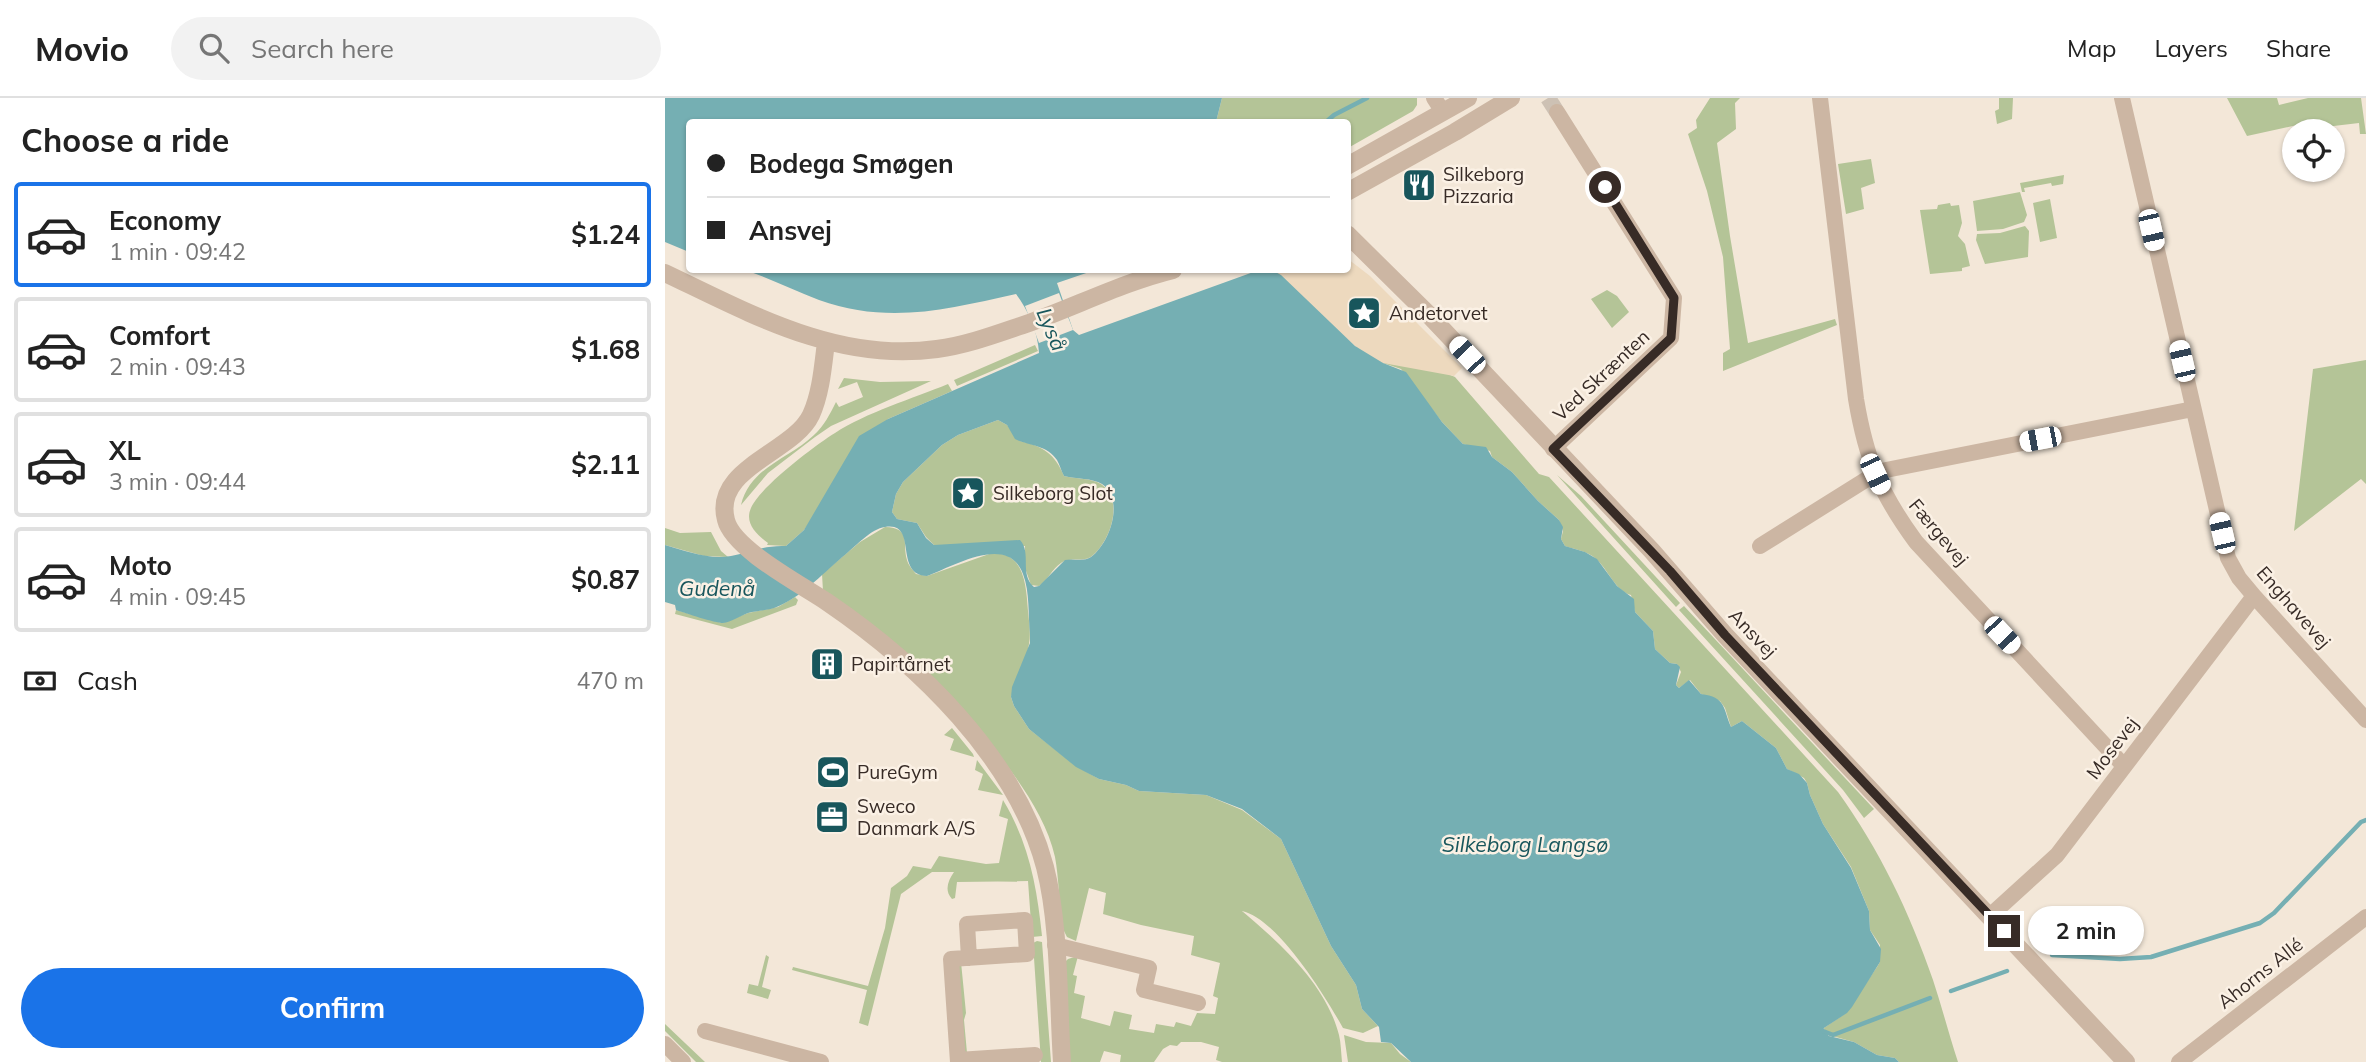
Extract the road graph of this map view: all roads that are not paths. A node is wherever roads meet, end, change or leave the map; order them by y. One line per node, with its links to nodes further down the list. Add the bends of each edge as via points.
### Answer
1 (1468, 98): 5 (street)
2 (1511, 98): 7 (street)
3 (1820, 98): 16 (street, Færgevej, via 1856,399)
4 (2122, 98): 14 (street, Enghavevej)
5 (1438, 105): 7 (street); 8 (street)
6 (1557, 112): 15 (street, Ved Skrænten, via 1674,298 1671,338)
7 (1455, 132): 9 (street)
8 (1351, 163)
9 (1351, 190)
10 (1351, 238): 15 (street, Ansvej)
11 (665, 273): 13 (street, via 759,318)
12 (1162, 273): 13 (street, via 1031,322 936,349 876,350)
13 (826, 342): 23 (street, via 811,416 796,434 735,480 725,506 726,522 741,545 856,622 949,705 1002,774 1027,818 1045,866)
14 (2193, 409): 16 (street); 18 (street, Enghavevej, via 2228,558)
15 (1553, 449): 21 (street, Ansvej)
16 (1875, 474): 17 (street); 20 (street, Færgevej, via 1892,510 1916,542)
17 (1760, 546)
18 (2254, 596): 19 (street, Enghavevej); 20 (street, Mosevej)
19 (2366, 720)
20 (2124, 766): 21 (street, Mosevej, via 2057,855)
21 (1991, 915): 33 (street, Ansvej, via 2031,964)
22 (2366, 917): 34 (street, Ahorns Allé)
23 (1055, 945): 25 (street, via 1149,968 1144,990); 32 (street)
24 (969, 958): 29 (street, via 951,960)
25 (1198, 1003)
26 (705, 1031): 31 (street)
27 (665, 1044): 30 (street)
28 (1035, 1055): 29 (street)
29 (958, 1061)
30 (683, 1062)
31 (821, 1062)
32 (1062, 1062)
33 (2126, 1062)
34 (2179, 1062)

